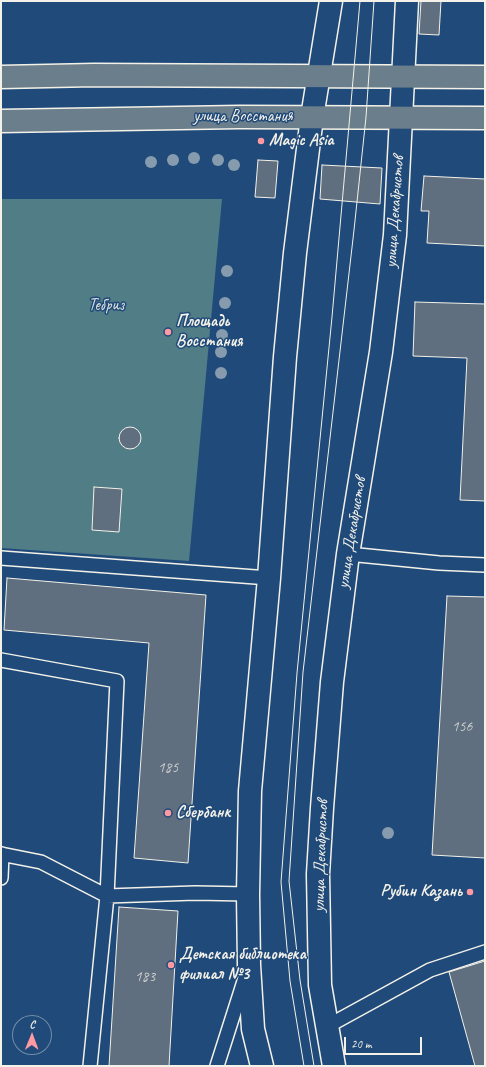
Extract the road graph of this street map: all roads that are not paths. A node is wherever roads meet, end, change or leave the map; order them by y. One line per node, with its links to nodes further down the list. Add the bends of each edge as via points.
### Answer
1 (331, 1): 6 (main road)
2 (407, 1): 3 (main road, улица Декабристов)
3 (402, 76): 4 (main road); 6 (main road); 7 (main road, улица Декабристов)
4 (485, 76)
5 (1, 77): 6 (main road)
6 (318, 77): 8 (main road)
7 (402, 116): 8 (main road, улица Восстания); 9 (main road, улица Восстания); 11 (main road, улица Декабристов, via 395,235 381,352)
8 (312, 117): 10 (main road, улица Восстания); 14 (main road, via 285,357)
9 (485, 118)
10 (1, 120)
11 (348, 554): 13 (lane); 22 (main road, улица Декабристов, via 332,682 318,874 320,985)
12 (1, 558): 14 (lane)
13 (485, 565)
14 (269, 578): 18 (main road, via 250,791)
15 (1, 660): 19 (lane, via 117,680)
16 (2, 854): 17 (lane); 19 (lane, via 41,862)
17 (1, 878)
18 (248, 894): 19 (lane); 21 (main road)
19 (107, 896): 23 (lane)
20 (485, 952): 22 (lane, via 430,970)
21 (249, 965): 24 (lane); 25 (main road, via 253,1029)
22 (326, 1027): 26 (main road, улица Декабристов)
23 (90, 1066)
24 (217, 1066)
25 (262, 1066)
26 (334, 1066)

